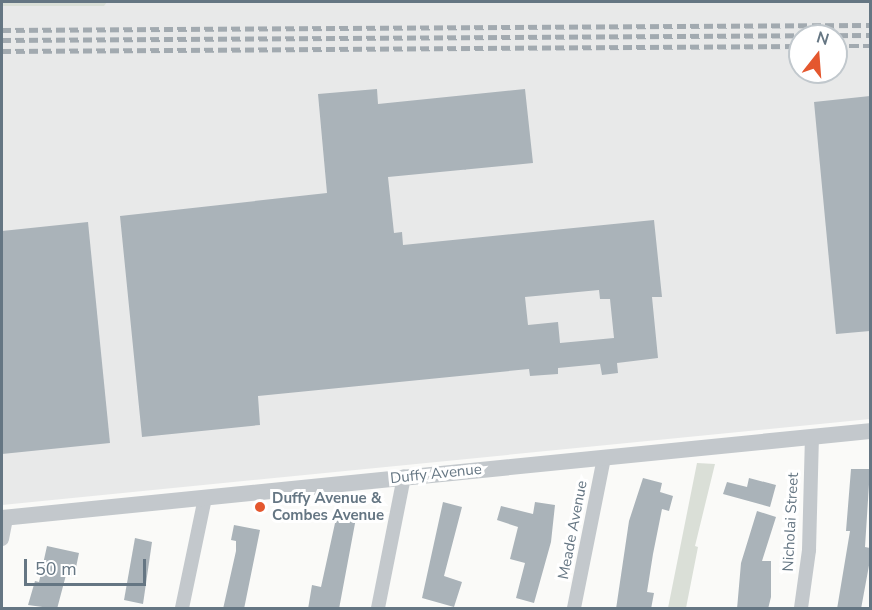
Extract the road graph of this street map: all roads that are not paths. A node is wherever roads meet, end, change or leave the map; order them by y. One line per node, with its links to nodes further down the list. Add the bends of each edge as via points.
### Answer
1 (870, 431): 2 (street, Duffy Avenue)
2 (812, 437): 3 (street, Duffy Avenue); 11 (street, Nicholai Street, via 808,550)
3 (604, 458): 4 (street, Duffy Avenue); 10 (street, Meade Avenue)
4 (404, 477): 5 (street, Duffy Avenue); 9 (street)
5 (205, 498): 6 (street, Duffy Avenue); 8 (street)
6 (4, 518): 7 (street)
7 (2, 539)
8 (182, 609)
9 (378, 609)
10 (573, 609)
11 (801, 609)

